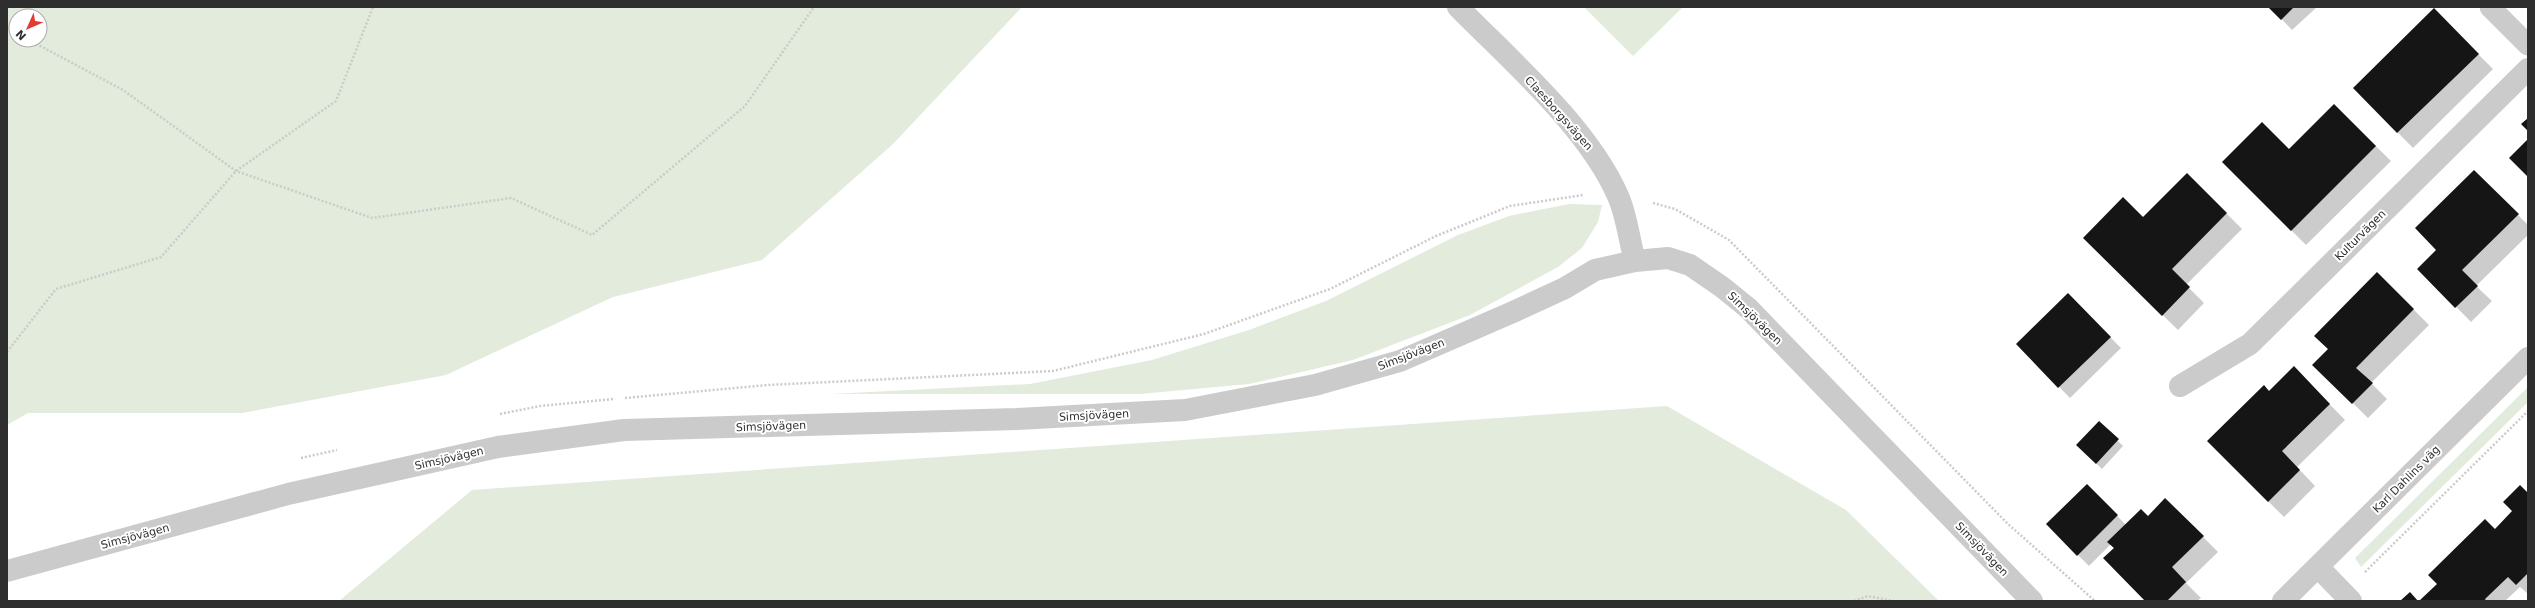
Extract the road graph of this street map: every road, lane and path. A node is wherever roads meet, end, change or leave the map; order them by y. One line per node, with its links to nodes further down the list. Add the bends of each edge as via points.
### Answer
1 (373, 7): 8 (path, via 336,101)
2 (814, 7): 8 (path, via 745,106 592,235 511,198 372,218)
3 (1458, 7): 11 (street, Claesborgsvägen, via 1593,149 1619,197)
4 (2490, 7): 5 (lane)
5 (2528, 45)
6 (44, 48): 8 (path, via 123,90)
7 (2528, 69): 14 (street, Kulturvägen, via 2250,344)
8 (236, 170): 12 (path, via 161,257 56,289)
9 (1587, 195): 16 (path, via 1510,206 1436,236 1330,289 1204,334 1053,371 768,385 540,406)
10 (1646, 202): 25 (path, via 1675,209 1728,240 2008,524)
11 (1635, 261): 20 (street, Simsjövägen, via 1596,270 1520,309 1400,361 1315,386 1185,410 1017,419 624,430 498,447 288,494); 24 (street, Simsjövägen, via 1668,258 1690,265 1748,308)
12 (7, 352)
13 (2528, 358): 19 (street, Karl Dahlins väg)
14 (2180, 386)
15 (2528, 411): 21 (path)
16 (493, 416)
17 (338, 450): 18 (path)
18 (300, 459)
19 (2318, 566): 26 (street, Karl Dahlins väg); 27 (street)
20 (7, 571)
21 (2361, 576)
22 (1854, 601): 23 (path, via 1868,596)
23 (1892, 601)
24 (2032, 601)
25 (2095, 601)
26 (2283, 601)
27 (2351, 601)

